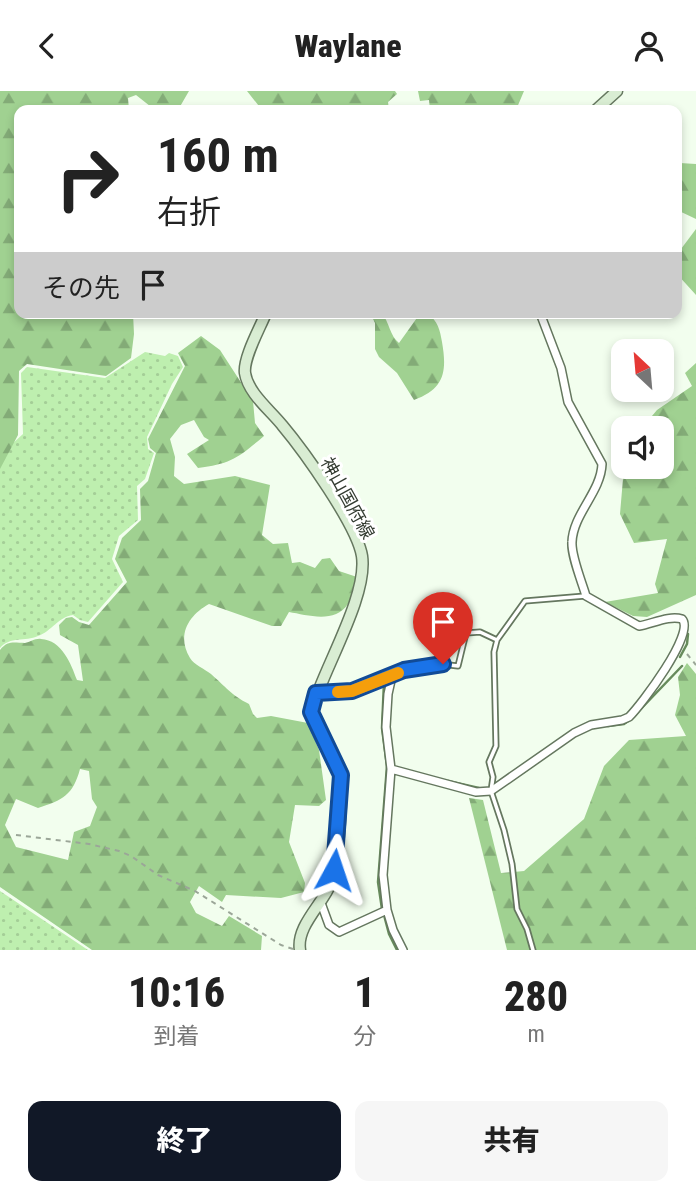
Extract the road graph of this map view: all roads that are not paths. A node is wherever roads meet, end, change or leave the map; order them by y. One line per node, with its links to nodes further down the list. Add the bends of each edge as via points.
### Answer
1 (617, 91): 2 (main road)
2 (602, 105)
3 (264, 319): 10 (main road, 神山国府線, via 247,359 246,376 301,447 351,528 362,556 356,600)
4 (542, 319): 5 (street, via 568,402 602,464 572,542)
5 (586, 596): 6 (street, via 639,626 683,619); 7 (lane, via 525,601)
6 (693, 632)
7 (497, 640): 9 (lane, via 480,632 466,633 458,666 443,664); 12 (lane)
8 (674, 672): 12 (street, via 629,717 574,733)
9 (392, 676): 10 (street, via 352,691); 11 (street, via 386,727)
10 (316, 693): 13 (main road, 神山国府線, via 311,712 341,775 332,879)
11 (391, 769): 12 (street, via 476,792); 14 (street)
12 (491, 791): 17 (lane, via 512,864 517,909)
13 (321, 903): 14 (street, via 329,925 339,932); 15 (main road, 神山国府線, via 303,929)
14 (384, 912): 16 (street)
15 (299, 950)
16 (403, 950)
17 (533, 950)

